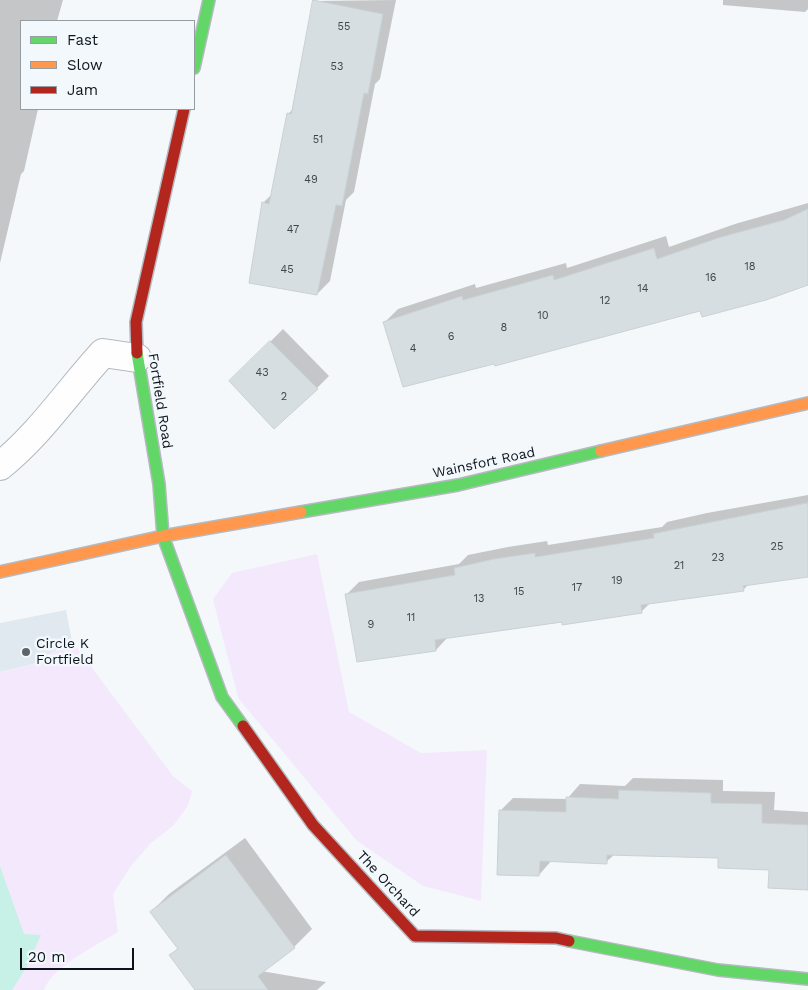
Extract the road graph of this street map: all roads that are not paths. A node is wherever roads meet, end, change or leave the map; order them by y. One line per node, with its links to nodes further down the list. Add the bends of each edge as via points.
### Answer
1 (209, 0): 2 (street)
2 (195, 63)
3 (184, 110): 4 (street, Fortfield Road, via 136,322)
4 (136, 358): 6 (street, via 103,353 21,449); 7 (street, Fortfield Road, via 159,484)
5 (808, 403): 7 (street, Wainsfort Road, via 458,485)
6 (0, 466)
7 (163, 536): 8 (street); 9 (street, The Orchard, via 222,697 313,825 415,936 556,938 718,970)
8 (0, 572)
9 (808, 979)

